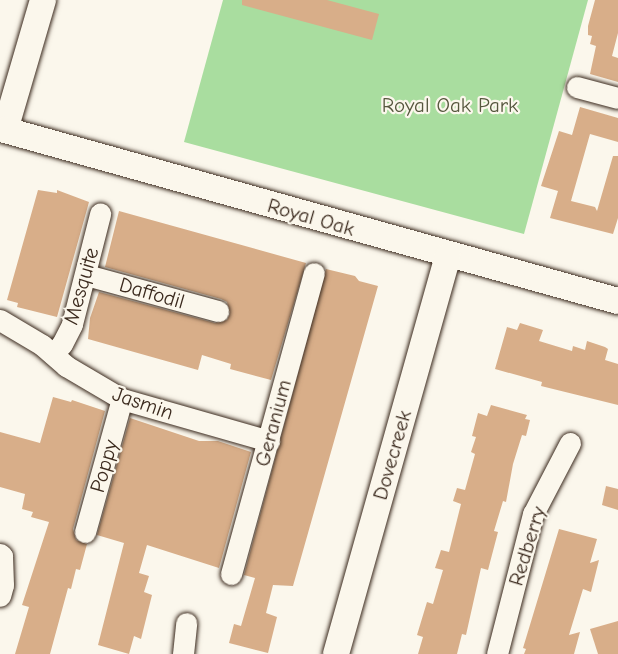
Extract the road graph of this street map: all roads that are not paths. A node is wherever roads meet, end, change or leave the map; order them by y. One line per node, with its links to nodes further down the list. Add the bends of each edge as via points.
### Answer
1 (43, 0): 4 (street)
2 (577, 87): 3 (street)
3 (618, 98)
4 (2, 135): 6 (street, Royal Oak)
5 (100, 214): 8 (street, Mesquite)
6 (448, 256): 9 (street, Royal Oak); 22 (street, Dovecreek)
7 (314, 273): 14 (street, Geranium)
8 (86, 275): 10 (street, Daffodil); 12 (street, Mesquite, via 72,324)
9 (618, 301)
10 (218, 311)
11 (0, 320): 12 (street, Jasmin)
12 (53, 354): 13 (street, Jasmin)
13 (122, 399): 14 (street, Jasmin); 16 (street, Poppy)
14 (268, 441): 18 (street, Geranium)
15 (570, 443): 23 (street, Redberry, via 533,514)
16 (85, 532)
17 (1, 555): 19 (street)
18 (231, 574)
19 (0, 596)
20 (186, 623): 21 (street)
21 (183, 654)
22 (336, 654)
23 (497, 654)

